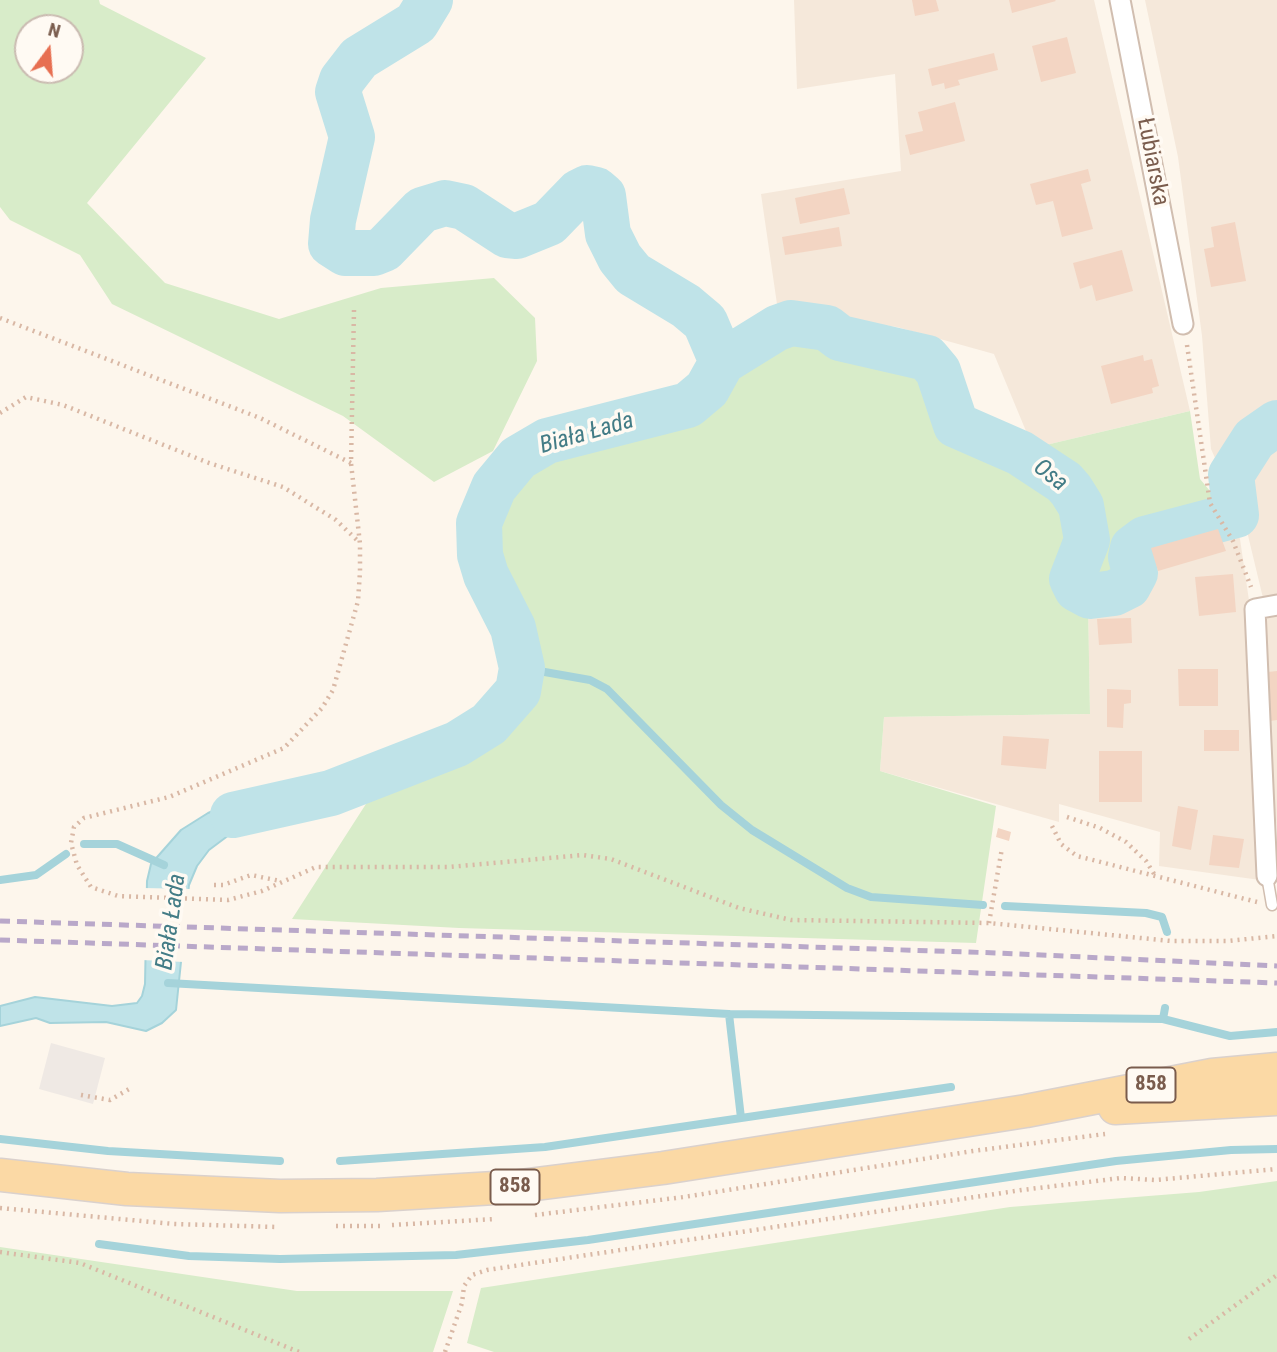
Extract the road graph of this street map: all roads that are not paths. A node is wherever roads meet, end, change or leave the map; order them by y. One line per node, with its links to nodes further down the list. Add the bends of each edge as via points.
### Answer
1 (1120, 0): 2 (street, Łubiarska)
2 (1183, 324)
3 (1277, 605): 4 (street, via 1255,609)
4 (1267, 876): 5 (lane)
5 (1272, 905)
6 (1277, 1069): 8 (main road, 858, via 1180,1080)
7 (1277, 1099): 8 (main road, 858)
8 (1026, 1111): 9 (main road, 858, via 663,1168 472,1190 340,1196 234,1194 87,1186)
9 (0, 1175)

